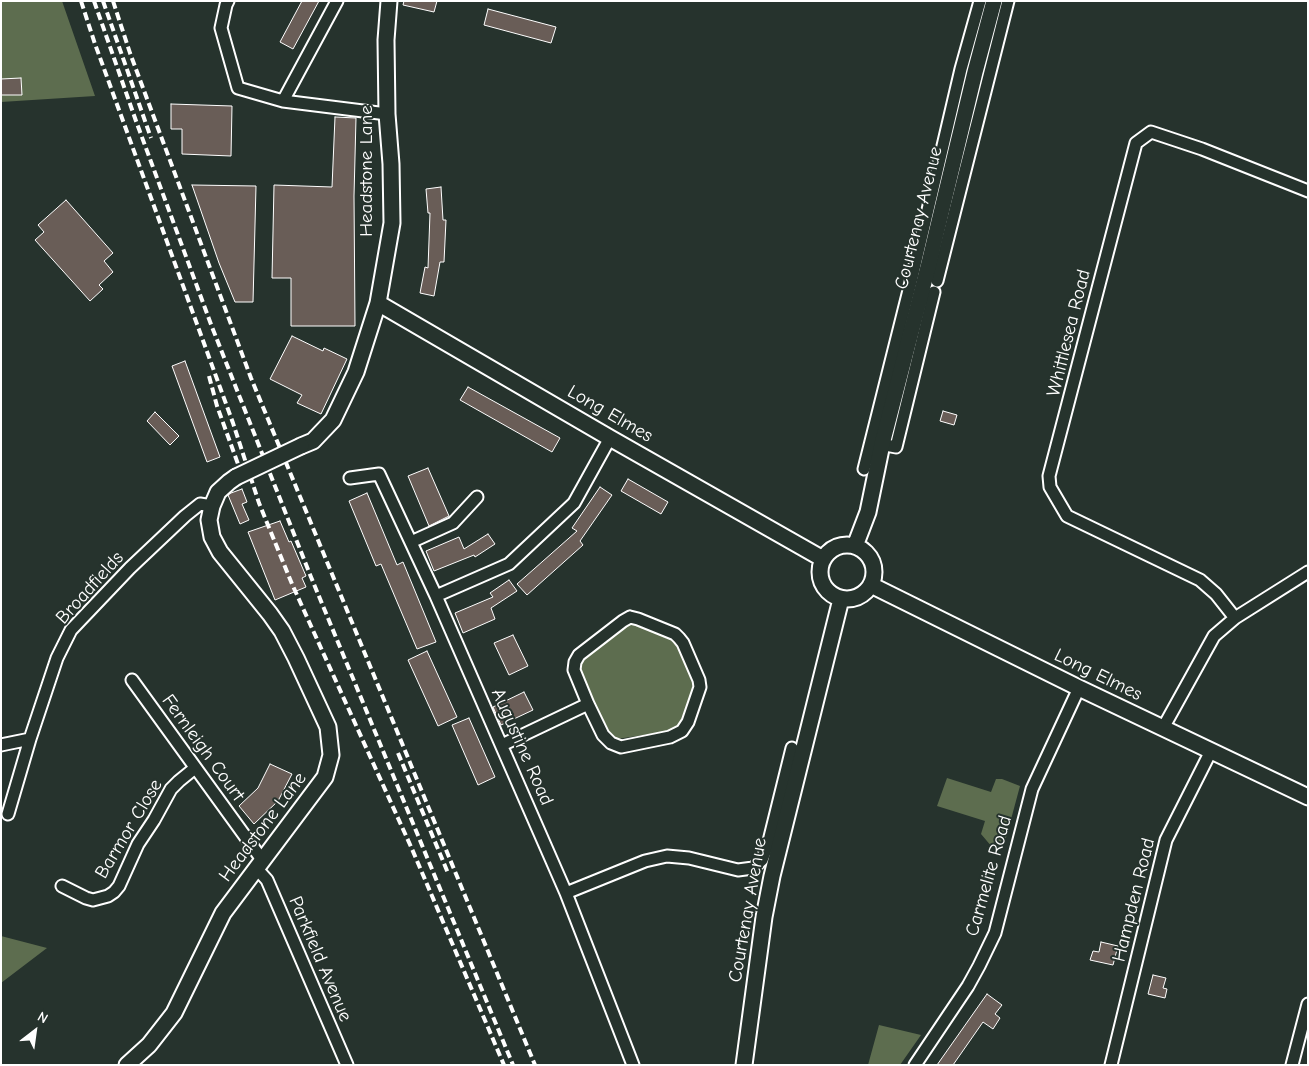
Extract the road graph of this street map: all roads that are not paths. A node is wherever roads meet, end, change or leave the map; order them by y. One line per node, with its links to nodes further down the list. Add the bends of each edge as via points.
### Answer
1 (228, 1): 8 (street, via 221,28 238,88)
2 (337, 1): 8 (street)
3 (389, 1): 9 (street, Headstone Lane)
4 (980, 1): 7 (street, Courtenay Avenue)
5 (994, 1): 7 (street, Courtenay Avenue)
6 (1008, 1): 11 (street, Courtenay Avenue)
7 (968, 71): 11 (street, Courtenay Avenue); 12 (street, Courtenay Avenue)
8 (283, 101): 9 (street)
9 (387, 114): 13 (street, Headstone Lane, via 392,223)
10 (1308, 190): 27 (street, Whittlesea Road, via 1151,132 1136,142 1049,476 1050,487 1067,516 1200,580)
11 (935, 263): 12 (street, Courtenay Avenue)
12 (927, 283): 15 (street, Courtenay Avenue); 15 (street, Courtenay Avenue, via 923,309)
13 (378, 303): 14 (street, Long Elmes); 19 (street, Headstone Lane, bridge, via 356,372 333,420 313,441 228,482 218,492)
14 (610, 438): 22 (street, Long Elmes); 25 (street, via 574,503 509,564)
15 (876, 444): 16 (street, Courtenay Avenue); 21 (street, Courtenay Avenue, via 868,512)
16 (864, 469)
17 (350, 478): 20 (street, Augustine Road, via 379,474)
18 (477, 497): 20 (street, via 453,523)
19 (212, 506): 32 (street, Broadfields, via 200,504 185,516 72,630 57,658); 42 (street, Headstone Lane, via 209,520 212,537 220,552 282,631 328,727 331,755 325,778)
20 (411, 542): 25 (street, Augustine Road)
21 (855, 546): 22 (street, via 836,547); 24 (street, via 863,550 873,564)
22 (823, 559): 26 (street, via 820,577 823,586)
23 (1308, 572): 27 (street)
24 (871, 585): 26 (street, via 858,597); 29 (street, Long Elmes)
25 (436, 596): 33 (street, Augustine Road)
26 (841, 598): 37 (street, Courtenay Avenue)
27 (1235, 618): 31 (street, via 1214,636)
28 (132, 680): 38 (street, Fernleigh Court)
29 (1079, 688): 31 (street, Long Elmes); 50 (street, Carmelite Road, via 1032,789 995,933 968,986)
30 (588, 704): 30 (street, via 574,670 575,662 579,655 630,618 675,634 683,643 699,680 700,688 688,722 682,731 670,737 620,747 603,735); 33 (street)
31 (1163, 728): 36 (street, Long Elmes)
32 (30, 740): 34 (street); 40 (street, Broadfields)
33 (502, 745): 44 (street, Augustine Road)
34 (1, 746)
35 (792, 748): 37 (street, Courtenay Avenue)
36 (1212, 751): 39 (street, Long Elmes); 51 (street, Hampden Road, via 1166,840)
37 (794, 762): 41 (street, Courtenay Avenue)
38 (195, 768): 42 (street, Fernleigh Court, via 221,802); 43 (street, Barmor Close, via 171,789 114,892 94,900)
39 (1308, 797)
40 (8, 814)
41 (773, 846): 44 (street, via 753,868 738,870 667,856 645,861); 49 (street, Courtenay Avenue)
42 (260, 865): 46 (street, Headstone Lane, via 223,913 174,1013 149,1045); 47 (street, Parkfield Avenue)
43 (62, 886)
44 (566, 893): 48 (street, Augustine Road)
45 (1307, 1008): 52 (street)
46 (127, 1065)
47 (347, 1065)
48 (633, 1065)
49 (744, 1065)
50 (915, 1065)
51 (1111, 1065)
52 (1292, 1065)

